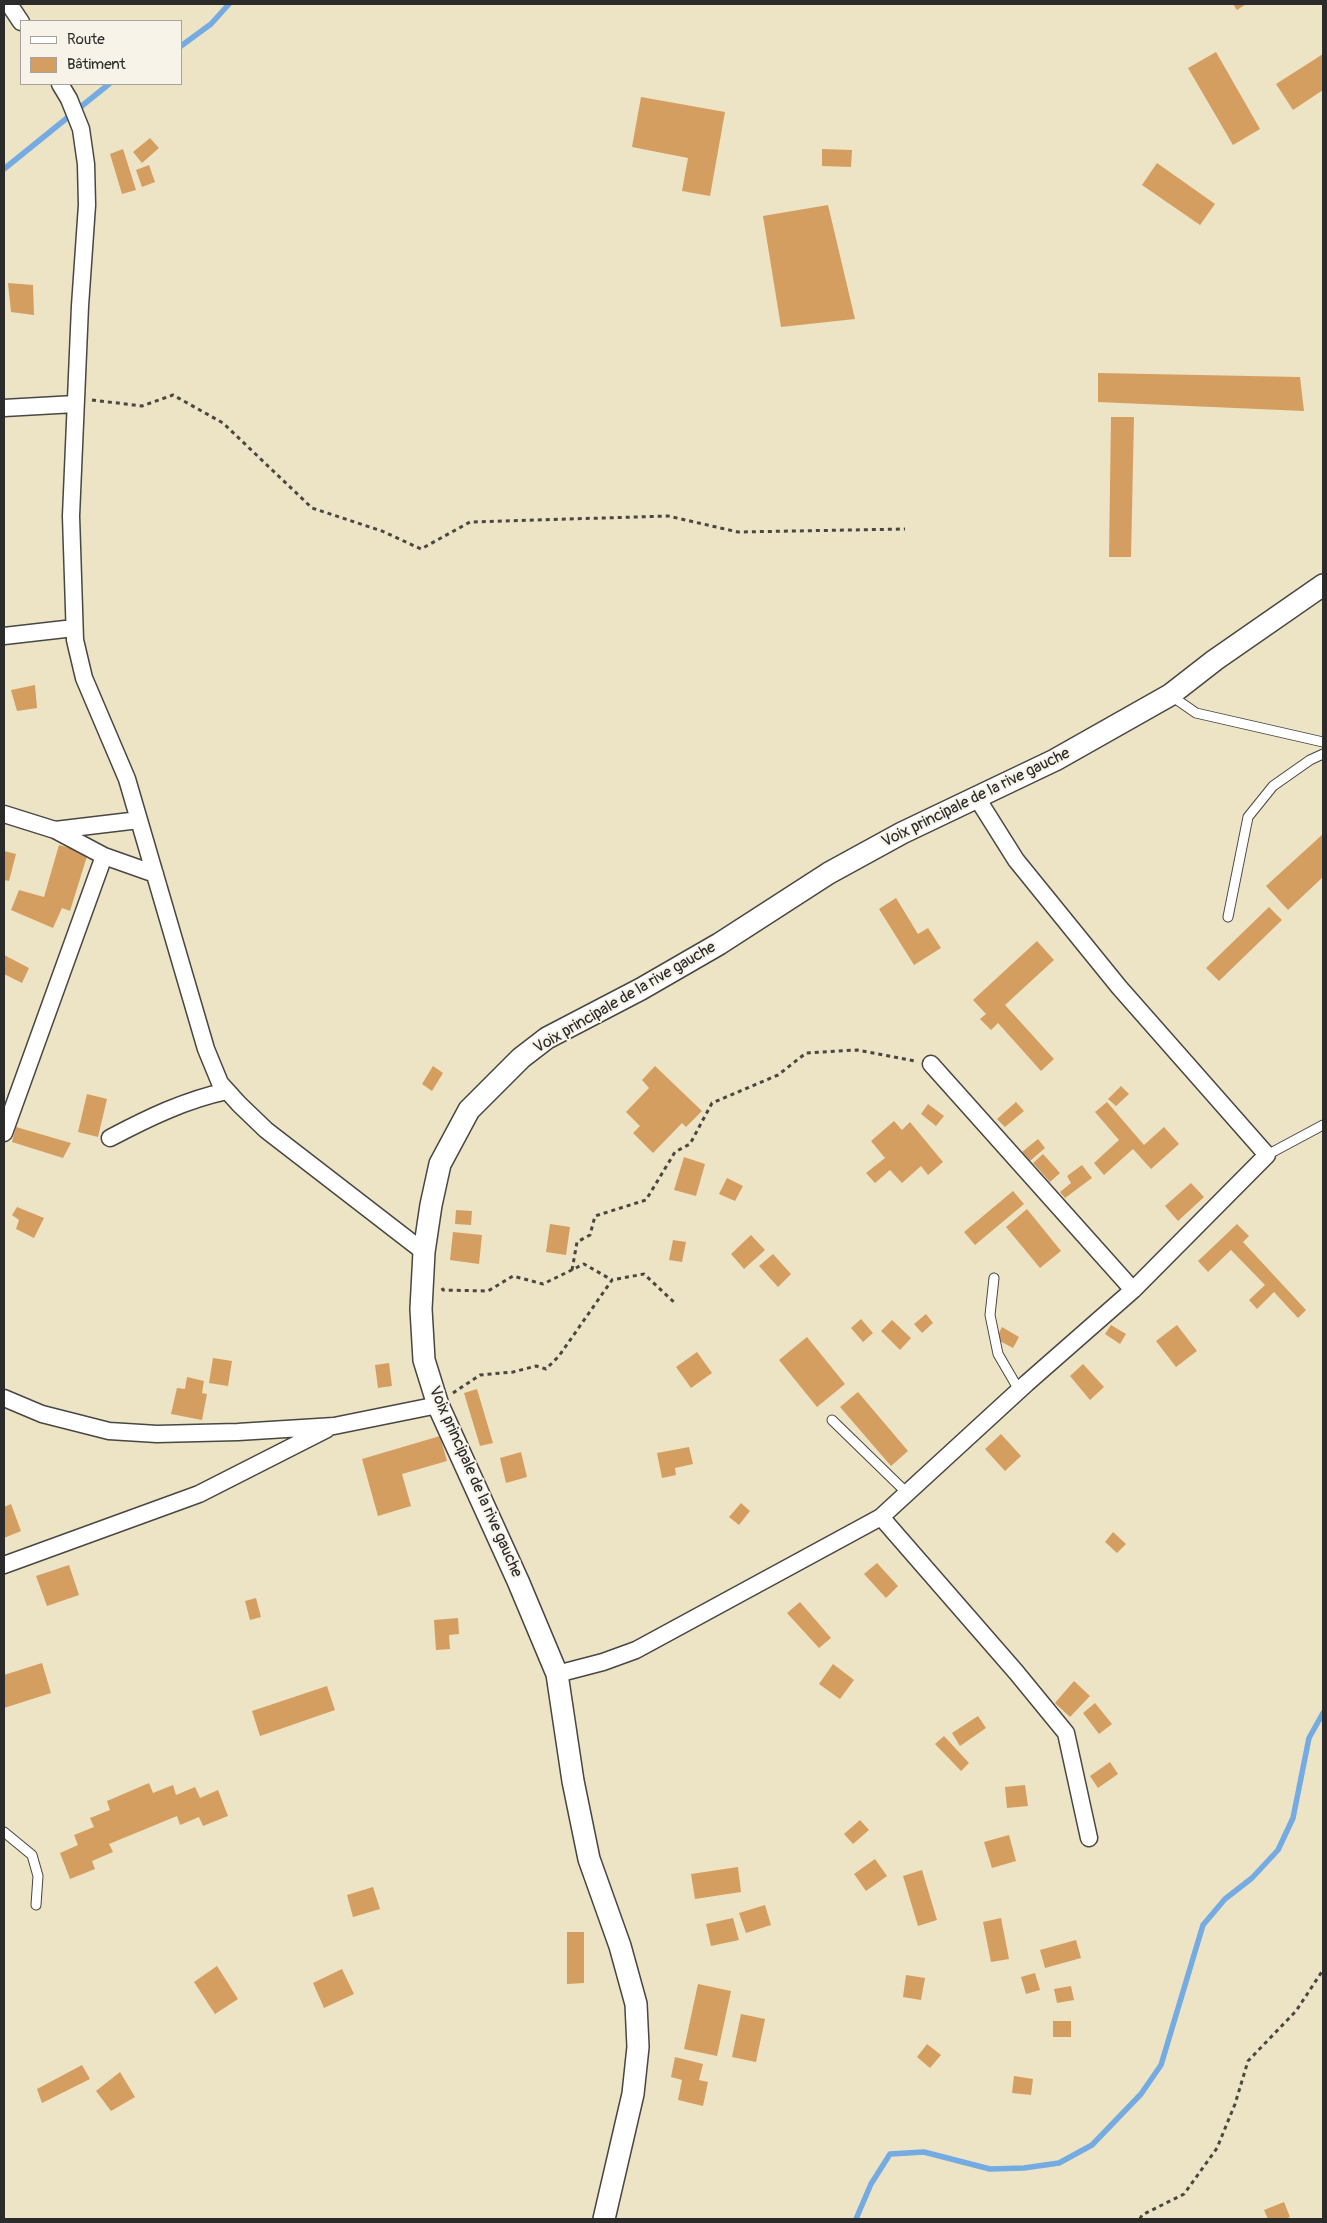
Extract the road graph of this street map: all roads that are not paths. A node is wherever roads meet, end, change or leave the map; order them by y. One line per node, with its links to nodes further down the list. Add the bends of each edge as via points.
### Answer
1 (9, 4): 2 (street)
2 (20, 20)
3 (61, 85): 4 (street, via 81,129 86,164 87,205)
4 (75, 404): 5 (street); 7 (street, via 71,516)
5 (4, 408)
6 (1323, 585): 9 (street, Voix principale de la rive gauche)
7 (74, 628): 8 (street); 14 (street, via 84,678 127,779)
8 (4, 636)
9 (1170, 695): 10 (lane, via 1196,713); 12 (street, Voix principale de la rive gauche, via 1055,760)
10 (1323, 742)
11 (1323, 754): 18 (lane, via 1273,786 1248,817)
12 (977, 798): 24 (street, via 1016,860 1100,964); 25 (street, Voix principale de la rive gauche, via 902,833 829,873 719,944 547,1038 521,1058 469,1110 440,1164)
13 (4, 814): 15 (street)
14 (139, 820): 15 (street); 17 (street)
15 (55, 830): 16 (street)
16 (104, 856): 17 (street); 22 (street)
17 (154, 874): 20 (street, via 206,1049 220,1083)
18 (1228, 918)
19 (931, 1064): 27 (street)
20 (227, 1091): 23 (street, via 200,1097 160,1113); 25 (street, via 266,1130)
21 (1323, 1125): 24 (lane)
22 (4, 1133)
23 (110, 1138)
24 (1267, 1155): 27 (street)
25 (424, 1252): 30 (street, Voix principale de la rive gauche, via 421,1309 424,1360)
26 (994, 1278): 28 (lane, via 990,1316 998,1354)
27 (1133, 1290): 28 (street)
28 (1019, 1390): 33 (street)
29 (4, 1398): 32 (street, via 42,1414 109,1430 166,1434)
30 (438, 1405): 32 (street); 36 (street, Voix principale de la rive gauche)
31 (832, 1420): 33 (lane)
32 (334, 1426): 35 (street, via 199,1494)
33 (907, 1493): 34 (street)
34 (881, 1518): 36 (street, via 636,1650); 38 (street, via 1066,1733)
35 (4, 1565)
36 (557, 1674): 40 (street, Voix principale de la rive gauche, via 589,1859 620,1946 636,2004 638,2047 633,2094)
37 (4, 1832): 39 (lane, via 32,1855 38,1876)
38 (1089, 1838)
39 (36, 1905)
40 (604, 2219)

